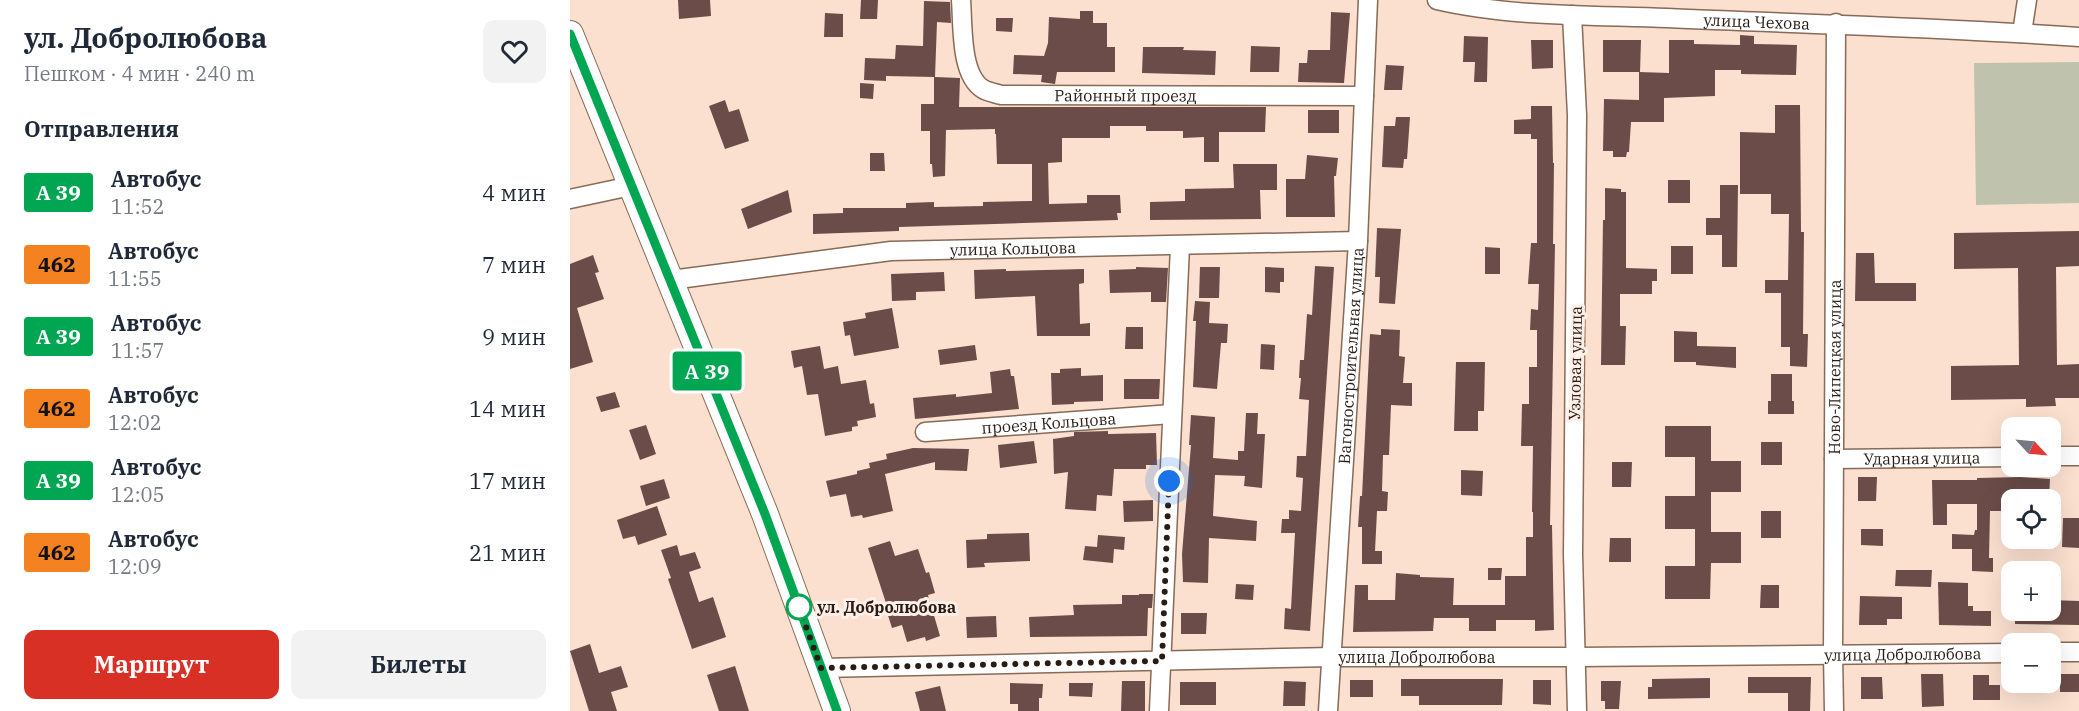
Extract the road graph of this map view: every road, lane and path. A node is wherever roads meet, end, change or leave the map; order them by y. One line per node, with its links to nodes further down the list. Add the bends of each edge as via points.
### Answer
1 (961, 0): 10 (street, Районный проезд, via 967,68 983,90 1001,95)
2 (1368, 0): 10 (street, Вагоностроительная улица)
3 (1437, 0): 5 (street, улица Чехова, via 1467,7)
4 (2027, 0): 7 (street)
5 (1572, 15): 6 (street, улица Чехова); 27 (street, Узловая улица, via 1578,115 1573,554)
6 (1836, 23): 7 (street, улица Чехова); 21 (street, Ново-Липецкая улица)
7 (2022, 33): 9 (street, улица Чехова)
8 (570, 34): 11 (street)
9 (2079, 37)
10 (1364, 96): 13 (street, Вагоностроительная улица)
11 (631, 186): 12 (street); 15 (street)
12 (570, 199)
13 (1358, 242): 14 (street, улица Кольцова); 26 (street, Вагоностроительная улица)
14 (1180, 246): 15 (street, улица Кольцова, via 891,251); 16 (street)
15 (670, 280): 29 (street, via 765,514)
16 (1172, 414): 17 (street, проезд Кольцова); 28 (street)
17 (925, 432)
18 (2061, 456): 19 (street)
19 (2079, 456)
20 (2001, 457): 21 (street, Ударная улица)
21 (1834, 459): 25 (street, Ново-Липецкая улица)
22 (2061, 652): 23 (street)
23 (2079, 652)
24 (2001, 653): 25 (street, улица Добролюбова)
25 (1833, 654): 27 (street, улица Добролюбова); 34 (street, Ново-Липецкая улица)
26 (1332, 657): 27 (street, улица Добролюбова); 28 (street, улица Добролюбова); 32 (street, Вагоностроительная улица)
27 (1577, 657): 33 (street, Узловая улица)
28 (1162, 661): 29 (street, улица Добролюбова); 31 (street)
29 (821, 668): 30 (street)
30 (837, 711)
31 (1159, 711)
32 (1328, 711)
33 (1577, 711)
34 (1834, 711)

